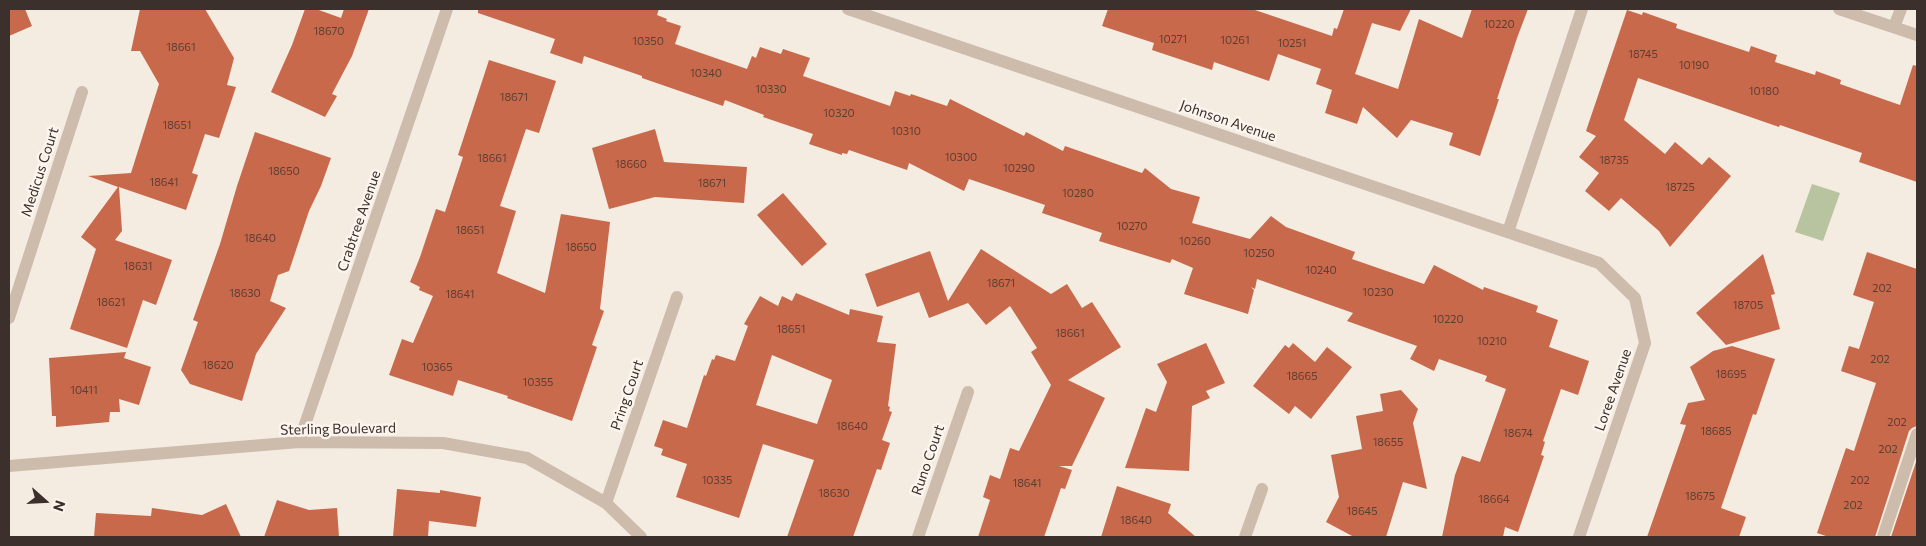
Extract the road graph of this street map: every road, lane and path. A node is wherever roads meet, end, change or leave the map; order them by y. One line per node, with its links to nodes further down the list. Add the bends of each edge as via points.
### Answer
1 (447, 9): 15 (street, Crabtree Avenue)
2 (848, 9): 9 (street, Johnson Avenue)
3 (1582, 9): 9 (street)
4 (1839, 9): 6 (street)
5 (1901, 9): 6 (street)
6 (1894, 27): 7 (street)
7 (1917, 36)
8 (82, 92): 12 (street, Medicus Court)
9 (1508, 232): 10 (street, Johnson Avenue)
10 (1599, 263): 22 (street, Loree Avenue, via 1635,298 1645,343)
11 (677, 297): 18 (street, Pring Court)
12 (9, 318)
13 (968, 392): 20 (street, Runo Court)
14 (1917, 434): 23 (street)
15 (299, 442): 16 (street, Sterling Boulevard); 18 (street, Sterling Boulevard, via 443,443 528,458)
16 (9, 466)
17 (1262, 489): 21 (street)
18 (606, 503): 19 (street, Sterling Boulevard)
19 (641, 537)
20 (918, 537)
21 (1245, 537)
22 (1579, 537)
23 (1882, 537)

